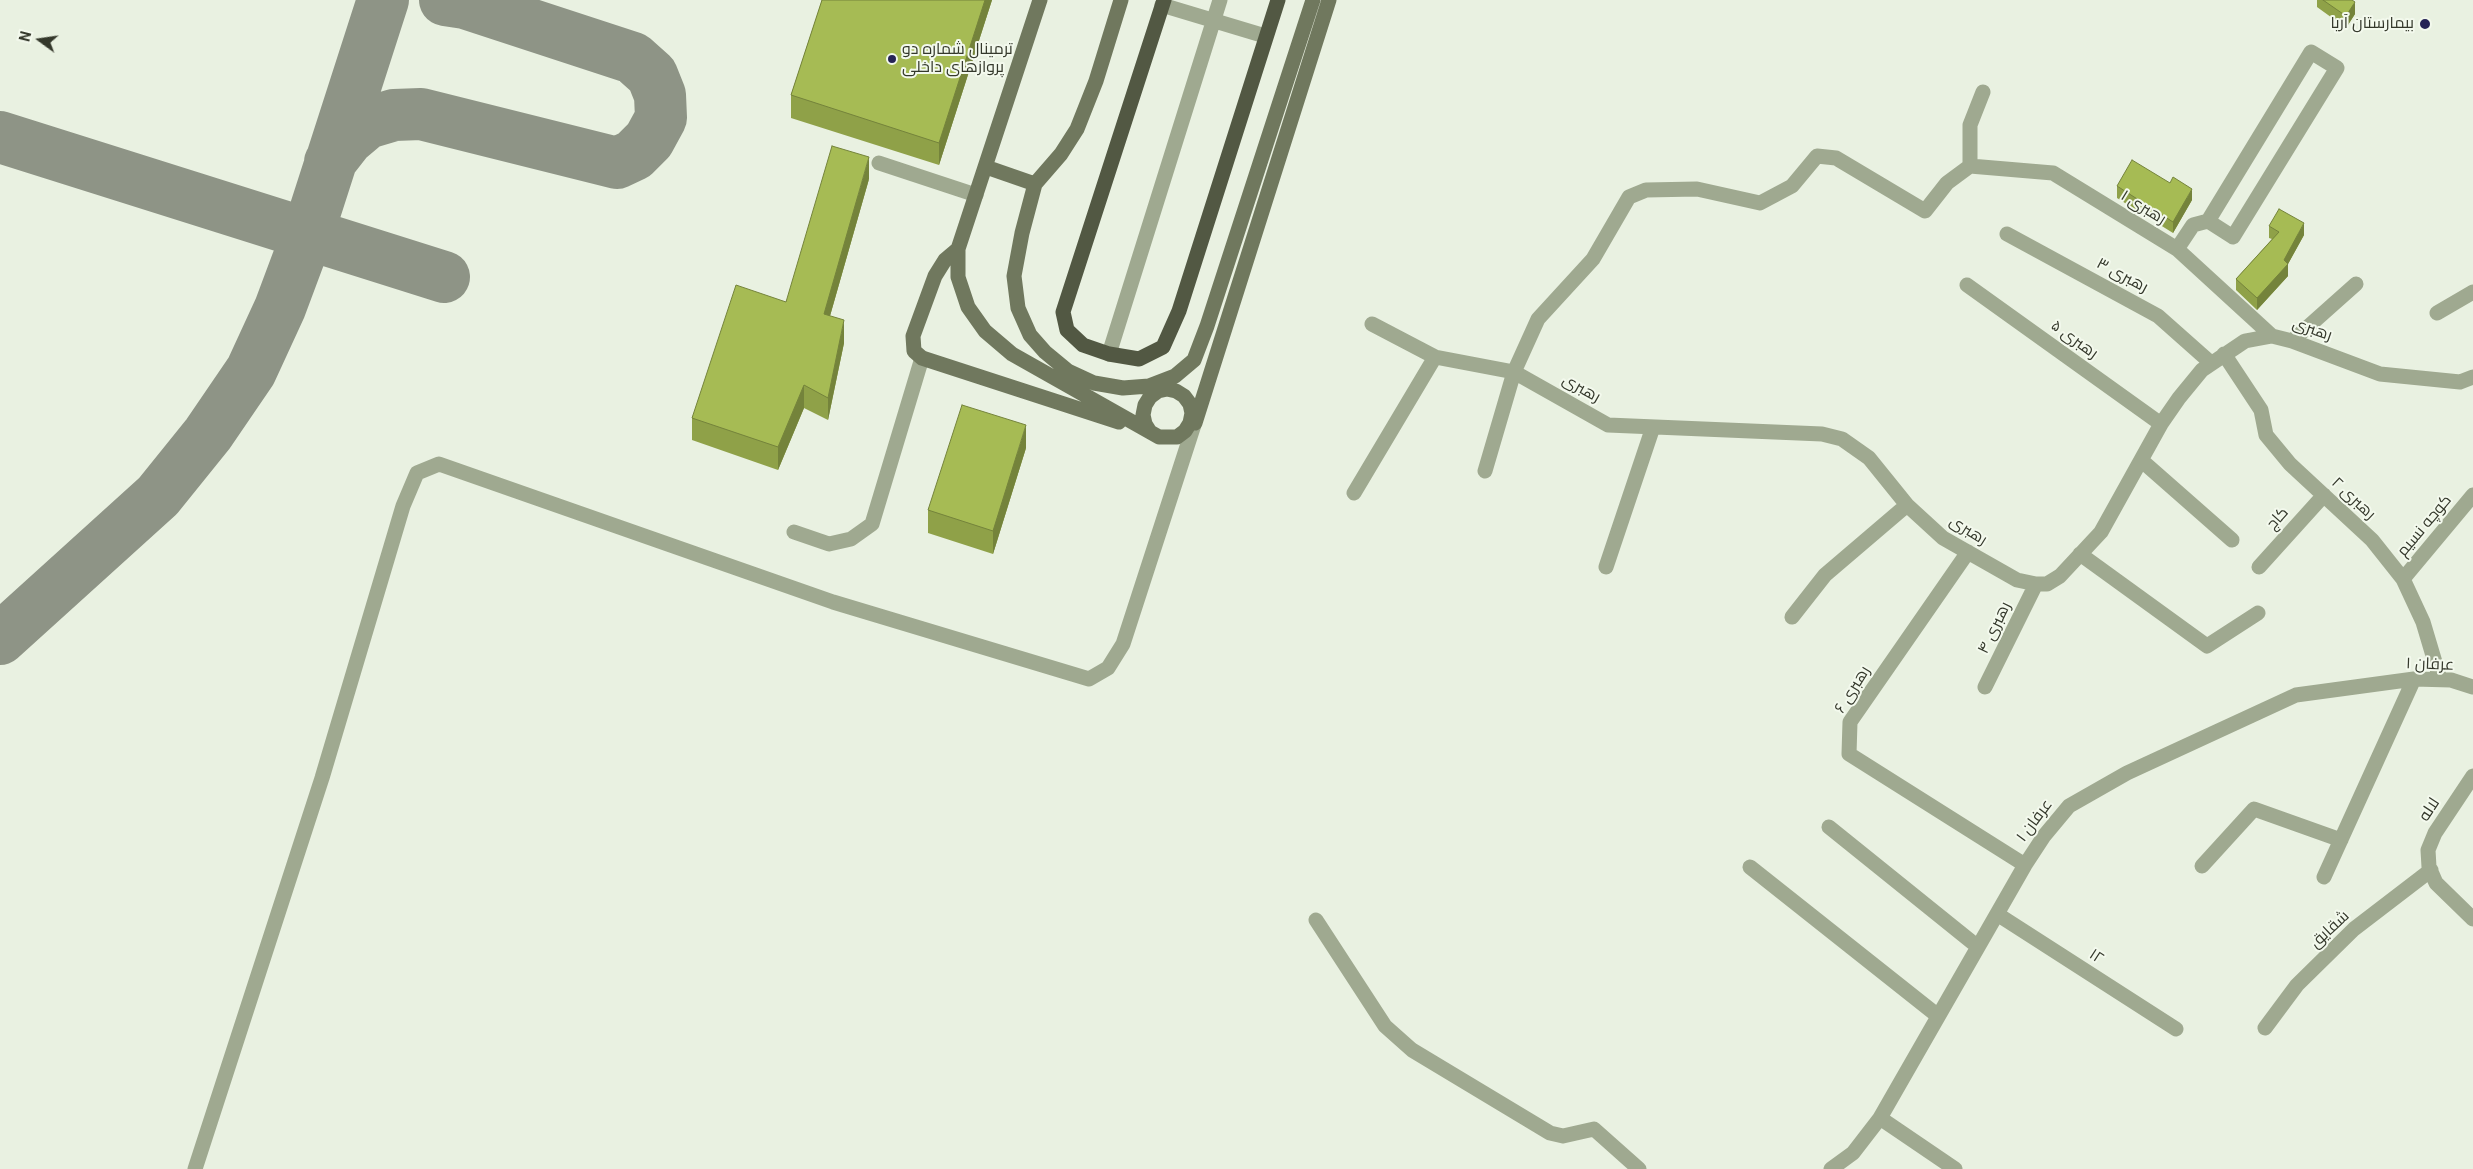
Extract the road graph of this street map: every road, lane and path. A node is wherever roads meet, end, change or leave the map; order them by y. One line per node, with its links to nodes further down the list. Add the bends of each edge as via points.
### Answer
1 (1040, 0): 13 (main road)
2 (1121, 0): 14 (main road, via 1096,82 1076,128 1061,154)
3 (1220, 0): 8 (street)
4 (1278, 0): 9 (highway)
5 (1313, 0): 14 (main road, via 1207,326 1194,360 1175,376 1149,386 1123,388 1094,383 1068,371 1030,335 1018,308 1014,276)
6 (1328, 0): 34 (main road)
7 (1163, 2): 8 (street); 27 (highway, via 1063,312 1066,330 1083,345)
8 (1213, 20): 9 (street); 27 (street)
9 (1265, 36): 27 (highway, via 1179,311 1163,347 1140,359)
10 (1983, 92): 12 (street, via 1970,125)
11 (879, 163): 15 (street)
12 (1970, 166): 19 (street, رهبری ۱, via 2053,173); 32 (street, via 1947,183 1925,211 1836,158 1817,156 1792,186 1760,202 1697,189 1646,190 1629,197 1593,259 1538,319)
13 (986, 167): 14 (main road); 15 (main road)
14 (1035, 184)
15 (976, 195): 18 (main road)
16 (2208, 221): 16 (street, via 2311,52 2337,68 2233,237); 19 (street, via 2193,225)
17 (2007, 234): 31 (street, رهبری ۳, via 2158,316)
18 (958, 249): 30 (main road, via 945,260 935,276 913,336 914,351); 37 (main road, via 958,277 968,307 985,331 1012,354)
19 (2177, 249): 25 (street, رهبری ۱)
20 (2356, 284): 26 (street)
21 (1967, 285): 35 (street, رهبری ۵)
22 (2473, 292): 23 (street)
23 (2438, 312)
24 (1372, 324): 29 (street, رهبری)
25 (2272, 336): 26 (street, رهبری); 28 (street, رهبری, via 2245,342)
26 (2292, 341): 33 (street, رهبری, via 2380,374 2460,382)
27 (1109, 354)
28 (2224, 354): 31 (street, رهبری); 41 (street, رهبری ۲, via 2261,410 2266,435 2290,464)
29 (1435, 356): 32 (street, رهبری); 40 (street)
30 (922, 358): 37 (main road); 44 (street, via 872,524 851,539 829,544)
31 (2211, 363): 35 (street, رهبری, via 2202,370)
32 (1514, 372): 36 (street, رهبری, via 1608,425); 39 (street)
33 (2473, 377)
34 (1192, 424): 37 (main road, via 1177,437 1158,437); 37 (main road, via 1190,404 1184,396 1176,391 1158,391 1144,405 1145,424); 74 (street, via 1123,644 1108,668 1089,679 833,602 438,464 416,473 403,506 322,778)
35 (2161, 424): 38 (street, رهبری)
36 (1653, 427): 43 (street, رهبری, via 1822,434 1842,439 1869,458); 48 (street)
37 (1150, 432)
38 (2141, 460): 45 (street); 47 (street, رهبری, via 2100,532)
39 (1485, 471)
40 (1354, 493)
41 (2324, 495): 49 (street, کاج); 50 (street, رهبری ۲, via 2372,540)
42 (2473, 495): 50 (street, کوچه نسیم)
43 (1906, 505): 46 (street, رهبری, via 1943,538); 53 (street, via 1825,575)
44 (794, 532)
45 (2232, 540)
46 (1968, 552): 51 (street, رهبری, via 2017,580); 61 (street, رهبری ۶, via 1850,722 1849,754)
47 (2080, 554): 51 (street, رهبری, via 2060,576 2047,584); 52 (street, via 2207,646)
48 (1606, 567)
49 (2259, 567)
50 (2403, 579): 55 (street, رهبری ۲, via 2423,622)
51 (2036, 584): 56 (street, رهبری ۴)
52 (2258, 612)
53 (1792, 617)
54 (2414, 678): 55 (street, عرفان ۱); 60 (street); 61 (street, عرفان ۱, via 2296,695 2127,773 2069,806)
55 (2440, 679): 57 (street, عرفان ۱)
56 (1985, 687)
57 (2473, 687)
58 (2473, 776): 64 (street, لاله, via 2435,833 2428,850)
59 (1829, 827): 69 (street)
60 (2341, 840): 62 (street, via 2254,809); 65 (street)
61 (2025, 865): 66 (street, عرفان ۱)
62 (2202, 866)
63 (1750, 867): 70 (street)
64 (2430, 869): 67 (street, via 2436,883); 71 (street, شقایق, via 2354,929 2297,985)
65 (2324, 876)
66 (1997, 914): 69 (street, عرفان ۱); 72 (street, ۱۲)
67 (2473, 919)
68 (1316, 920): 75 (street, via 1385,1026 1412,1050 1550,1133 1563,1136 1594,1129)
69 (1978, 947): 70 (street, عرفان ۱)
70 (1938, 1016): 73 (street, عرفان ۱)
71 (2265, 1028)
72 (2176, 1029)
73 (1880, 1118): 76 (street, عرفان ۱, via 1853,1153); 77 (street)
74 (195, 1169)
75 (1639, 1169)
76 (1831, 1169)
77 (1954, 1169)

